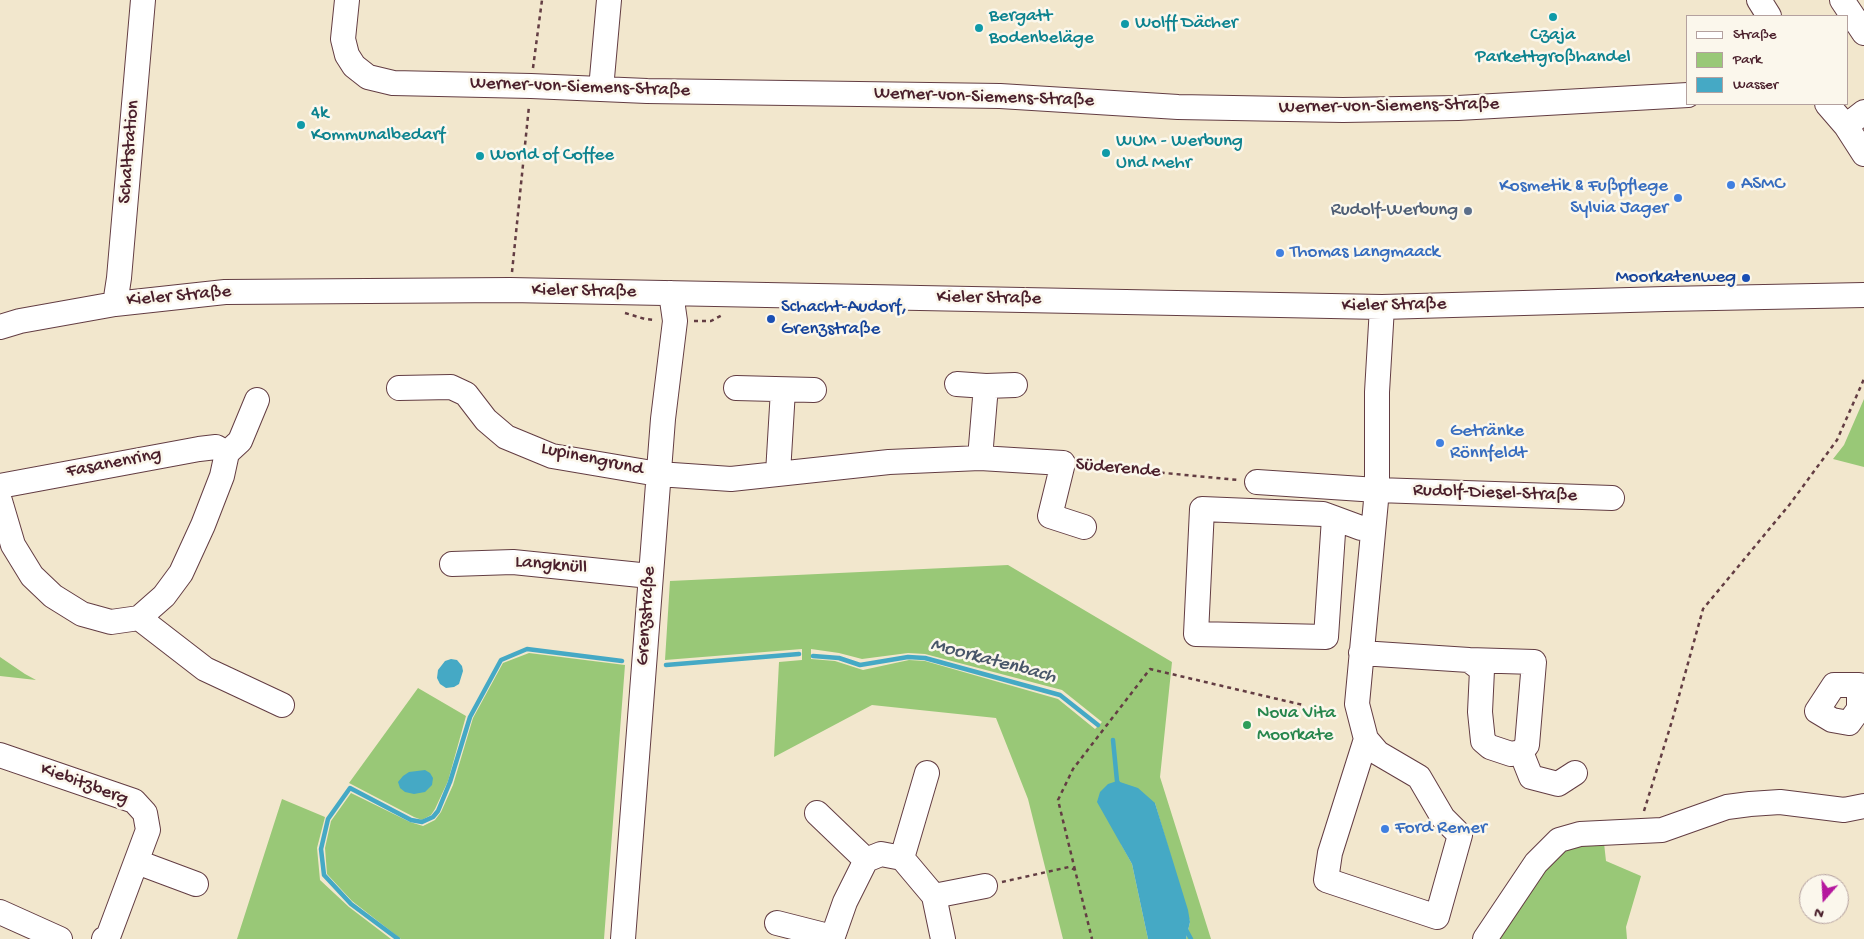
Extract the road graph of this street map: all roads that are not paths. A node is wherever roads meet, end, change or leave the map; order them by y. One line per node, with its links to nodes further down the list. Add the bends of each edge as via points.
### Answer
1 (143, 0): 16 (street, Schaltstation)
2 (346, 0): 8 (street, Werner-von-Siemens-Straße, via 343,39 347,54 354,66 368,77 393,83)
3 (610, 0): 8 (street)
4 (1759, 0): 6 (street)
5 (1842, 0): 7 (street)
6 (1768, 15)
7 (1864, 33)
8 (601, 89): 9 (street, Werner-von-Siemens-Straße, via 1000,96 1178,107 1342,110 1458,108)
9 (1686, 95)
10 (1827, 105): 12 (street)
11 (1864, 112): 12 (street)
12 (1846, 126): 13 (street)
13 (1864, 154)
14 (671, 293): 16 (street, Kieler Straße, via 510,290 225,292); 17 (street, Kieler Straße); 30 (street, Grenzstraße, via 675,322)
15 (1864, 295): 17 (street, Kieler Straße)
16 (115, 304): 18 (street, Kieler Straße)
17 (1382, 308): 33 (street, via 1377,392)
18 (0, 327)
19 (957, 384): 20 (street)
20 (986, 386): 21 (street); 28 (street)
21 (1015, 386)
22 (399, 388): 30 (street, Lupinengrund, via 451,387 466,394 486,420 506,437 552,456)
23 (736, 388): 24 (street)
24 (784, 390): 25 (street); 29 (street)
25 (814, 390)
26 (257, 400): 27 (street, via 240,441)
27 (227, 453): 32 (street, Fasanenring, via 216,447 199,449); 41 (street, via 222,476 182,573 164,596)
28 (980, 458): 29 (street, Süderende, via 889,462); 37 (street, Süderende, via 1063,464 1050,516)
29 (778, 473): 30 (street, Süderende, via 731,479)
30 (658, 474): 40 (street, Grenzstraße)
31 (1256, 482): 33 (street, Rudolf-Diesel-Straße)
32 (0, 486)
33 (1377, 490): 34 (street, Rudolf-Diesel-Straße); 38 (street)
34 (1612, 498)
35 (0, 501): 41 (street, via 13,545 32,576 53,596 82,614 111,622)
36 (1334, 518): 36 (street, via 1323,514 1202,509 1196,634 1326,637); 38 (street, via 1361,528)
37 (1084, 526)
38 (1373, 528): 42 (street)
39 (452, 564): 40 (street, Langknüll, via 513,562)
40 (650, 576): 63 (street, Grenzstraße)
41 (138, 618): 44 (street, via 205,669)
42 (1361, 653): 43 (street); 45 (street, via 1356,704)
43 (1469, 660): 46 (street, via 1482,670 1480,712 1483,741 1511,754); 46 (street, via 1534,662 1527,745)
44 (282, 705)
45 (1366, 740): 45 (street, via 1378,753 1419,777 1444,818 1460,835 1437,917 1326,880 1330,853)
46 (1521, 752): 48 (street, via 1531,777 1558,784)
47 (0, 755): 54 (street, Kiebitzberg, via 134,801 145,813 148,830)
48 (1575, 773)
49 (927, 774): 52 (street)
50 (1864, 806): 65 (street, via 1844,810 1780,802 1750,804 1727,807 1662,830 1580,834 1559,840 1536,863)
51 (817, 813): 53 (street)
52 (902, 858): 53 (street, via 881,854); 57 (street)
53 (866, 860): 61 (street)
54 (137, 862): 55 (street); 60 (street, Kiebitzberg)
55 (196, 884)
56 (985, 886): 57 (street)
57 (934, 896): 64 (street)
58 (0, 912): 62 (street)
59 (777, 923): 61 (street)
60 (107, 938)
61 (832, 938)
62 (60, 939)
63 (623, 939)
64 (943, 939)
65 (1485, 939)

